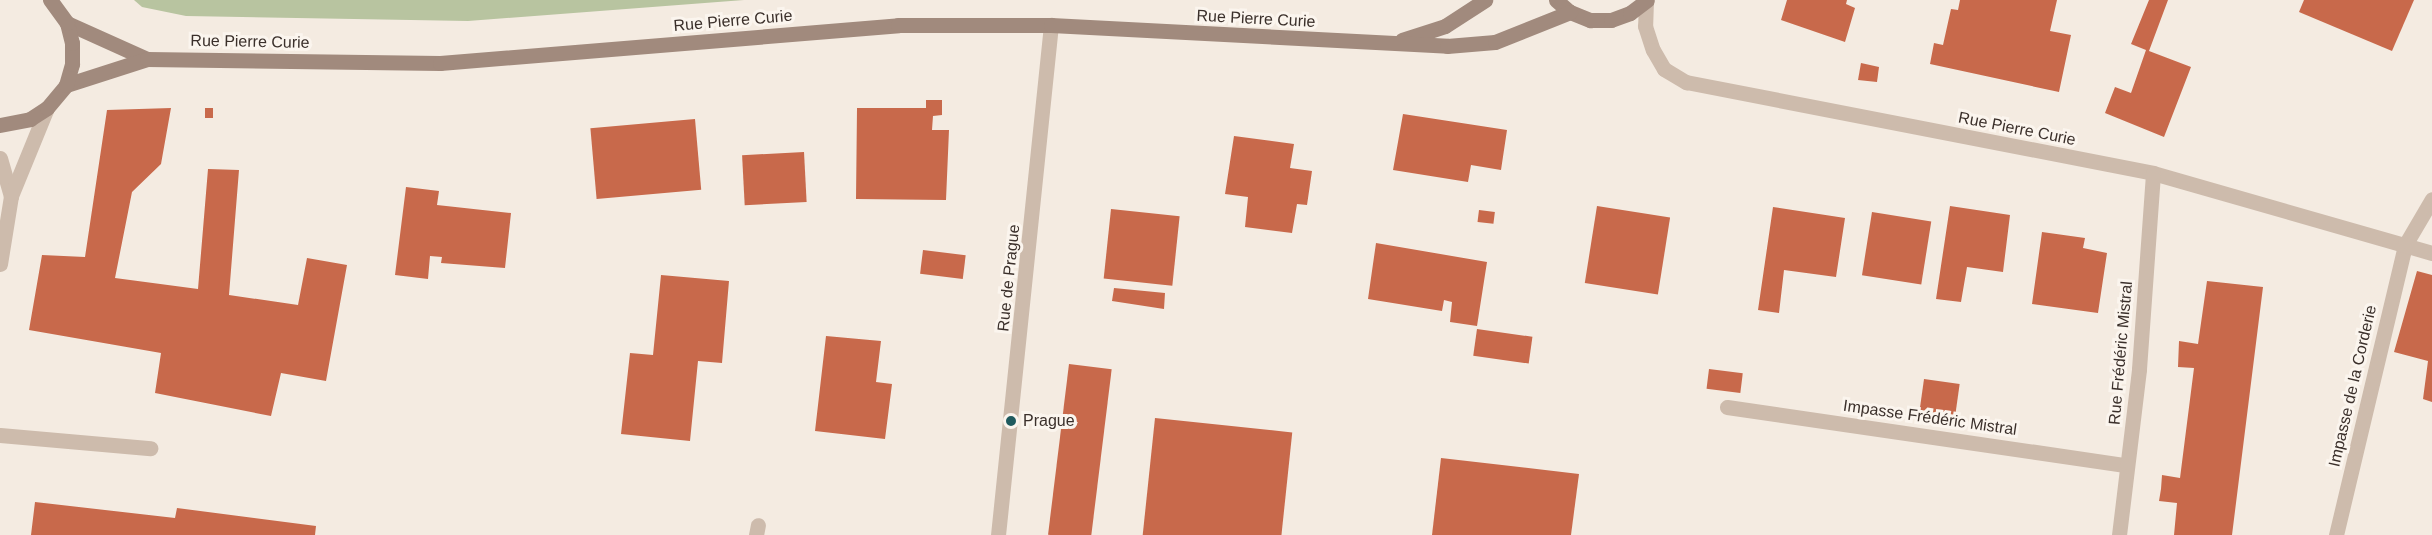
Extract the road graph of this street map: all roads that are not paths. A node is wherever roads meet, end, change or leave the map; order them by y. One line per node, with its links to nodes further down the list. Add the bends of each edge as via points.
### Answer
1 (50, 0): 6 (street)
2 (1485, 0): 8 (street, Rue Pierre Curie, via 1445,26)
3 (1556, 0): 5 (street)
4 (1646, 1): 5 (street, via 1630,14 1611,20 1590,20); 14 (street, Rue Pierre Curie, via 1645,26 1653,50 1664,69 1686,82)
5 (1570, 12): 8 (street, Rue Pierre Curie, via 1495,42 1447,46)
6 (67, 23): 9 (street, Rue Pierre Curie); 10 (street, via 72,64)
7 (1051, 25): 8 (street, Rue Pierre Curie); 9 (street, Rue Pierre Curie, via 898,26 440,63); 24 (street, Rue de Prague)
8 (1393, 43)
9 (147, 59): 10 (street, Rue Pierre Curie)
10 (66, 85): 11 (street)
11 (47, 108): 12 (street, via 30,119); 15 (street)
12 (0, 125)
13 (0, 158): 15 (street)
14 (2153, 173): 17 (street, Rue Pierre Curie); 23 (street, Rue Frédéric Mistral, via 2139,369)
15 (11, 196): 19 (street)
16 (2432, 199): 17 (street, Impasse de la Corderie)
17 (2404, 245): 18 (street, Rue Pierre Curie); 26 (street, Impasse de la Corderie)
18 (2432, 253)
19 (0, 264)
20 (1727, 407): 23 (street, Impasse Frédéric Mistral)
21 (0, 435): 22 (street)
22 (150, 448)
23 (2127, 465): 25 (street, Rue Frédéric Mistral)
24 (998, 535)
25 (2119, 535)
26 (2336, 535)

